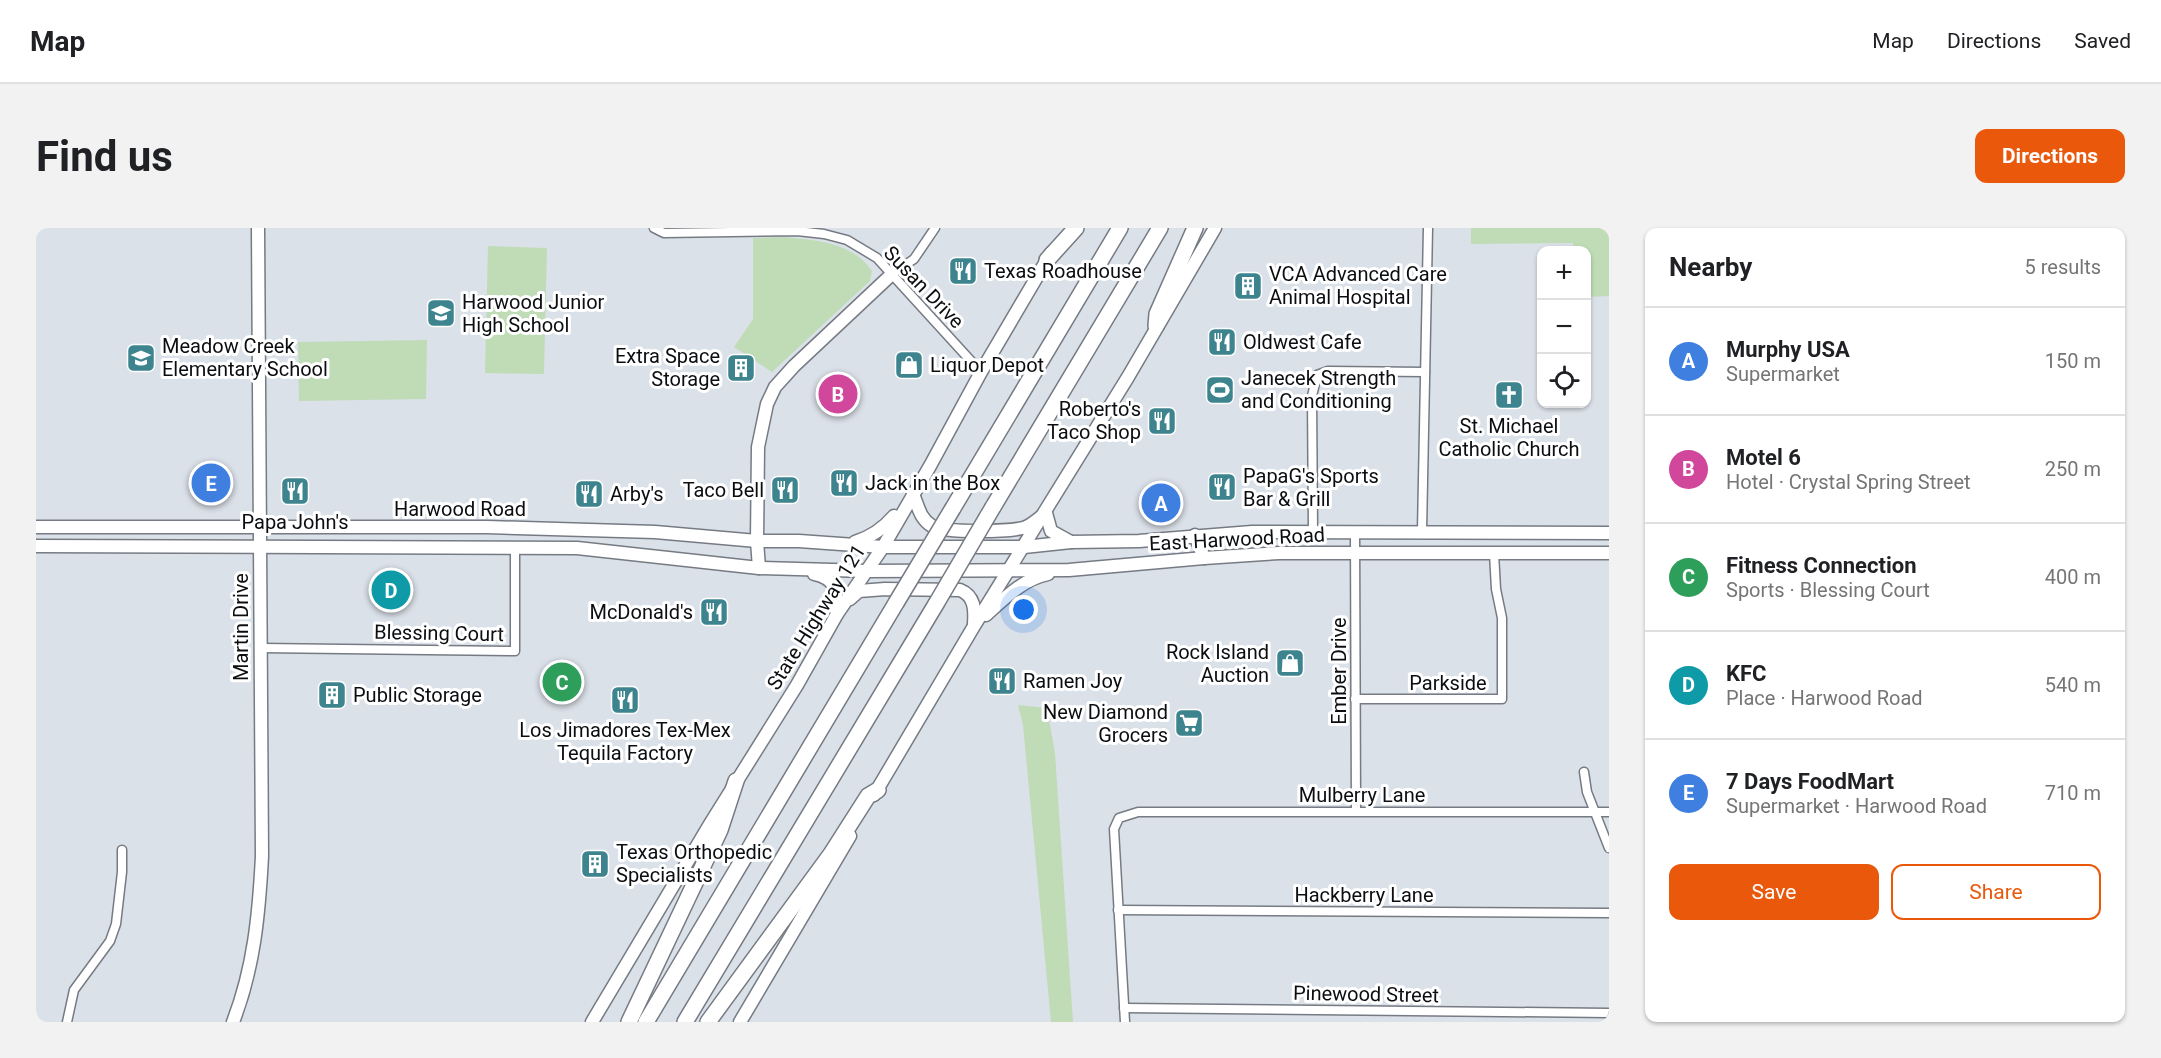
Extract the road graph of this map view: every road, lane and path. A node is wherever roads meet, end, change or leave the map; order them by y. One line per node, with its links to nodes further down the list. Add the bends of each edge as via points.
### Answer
1 (258, 228): 20 (main road, Martin Drive)
2 (935, 228): 12 (street, via 914,259)
3 (1067, 228): 11 (main road, State Highway 121)
4 (1076, 228): 11 (highway)
5 (1120, 228): 73 (highway, bridge)
6 (1160, 228): 74 (highway, bridge)
7 (1196, 228): 13 (highway, via 1157,314)
8 (1215, 228): 13 (main road)
9 (1428, 228): 15 (street)
10 (654, 229): 12 (street, Susan Drive, via 663,233 824,234 847,240 877,258)
11 (1047, 260): 14 (main road, State Highway 121)
12 (892, 274): 14 (street, Susan Drive); 31 (main road, via 775,387 767,404 758,447)
13 (1156, 326): 17 (main road)
14 (981, 372): 16 (main road, State Highway 121)
15 (1425, 372): 23 (street, via 1328,371 1317,375 1312,387); 25 (street)
16 (913, 494): 17 (main road, via 923,519 933,527 952,531 1026,527); 33 (main road, via 885,526); 38 (main road, State Highway 121)
17 (1046, 513): 32 (main road, via 1051,531); 39 (main road)
18 (36, 527): 19 (main road, Harwood Road)
19 (157, 527): 20 (main road, Harwood Road); 35 (main road)
20 (260, 527): 21 (main road, Harwood Road); 36 (main road, Martin Drive)
21 (398, 528): 22 (main road, Harwood Road); 37 (main road)
22 (516, 528): 26 (main road, Harwood Road); 40 (main road)
23 (1313, 531): 24 (main road, East Harwood Road); 30 (main road, East Harwood Road)
24 (1354, 531): 25 (main road, East Harwood Road); 41 (street, Ember Drive)
25 (1422, 531): 27 (main road, East Harwood Road); 42 (main road)
26 (647, 532): 31 (main road, Harwood Road); 46 (main road)
27 (1494, 532): 28 (main road, East Harwood Road); 43 (main road)
28 (1583, 532): 29 (main road, East Harwood Road); 44 (main road)
29 (1609, 533)
30 (1195, 535): 32 (main road, East Harwood Road); 47 (main road)
31 (757, 541): 33 (main road, Harwood Road); 48 (main road)
32 (1071, 542): 39 (main road, East Harwood Road)
33 (851, 544): 38 (main road, Harwood Road)
34 (36, 546): 35 (main road, Harwood Road)
35 (157, 546): 36 (main road, Harwood Road)
36 (260, 546): 37 (main road, Harwood Road); 55 (main road, Martin Drive)
37 (392, 547): 40 (main road, Harwood Road)
38 (882, 547): 39 (main road, East Harwood Road); 52 (main road, State Highway 121)
39 (1024, 547): 50 (main road)
40 (515, 548): 46 (main road, Harwood Road, via 577,548); 55 (street, Blessing Court, via 515,651)
41 (1354, 553): 42 (main road, East Harwood Road); 47 (main road, East Harwood Road); 56 (street, Ember Drive)
42 (1422, 553): 43 (main road, East Harwood Road)
43 (1494, 553): 44 (main road, East Harwood Road); 56 (street, Parkside, via 1502,618 1502,699)
44 (1582, 553): 45 (main road, East Harwood Road)
45 (1609, 553)
46 (646, 555): 48 (main road, Harwood Road)
47 (1204, 558): 51 (main road, East Harwood Road)
48 (759, 568): 49 (main road, Harwood Road)
49 (797, 570): 52 (main road, Harwood Road); 53 (main road, via 823,576 832,583 837,593)
50 (1009, 570): 51 (main road, East Harwood Road); 52 (main road, East Harwood Road); 54 (main road)
51 (1069, 570): 54 (main road, via 1038,576 1018,587)
52 (867, 571): 53 (main road, State Highway 121)
53 (837, 614): 54 (main road, via 859,591 960,590 972,599); 58 (main road, State Highway 121)
54 (974, 626): 59 (main road)
55 (260, 648): 70 (main road, Martin Drive, via 259,908 250,973)
56 (1355, 699): 60 (street, Ember Drive)
57 (1584, 772): 61 (street)
58 (736, 781): 71 (main road, State Highway 121); 72 (highway, via 720,830)
59 (878, 790): 75 (highway, via 868,796 831,854); 76 (main road)
60 (1356, 811): 61 (street, Mulberry Lane); 65 (street, Mulberry Lane, via 1127,814 1114,829)
61 (1595, 812): 62 (street, Mulberry Lane); 63 (street)
62 (1609, 812)
63 (1609, 848)
64 (122, 850): 69 (street, via 116,924 110,941 74,990)
65 (1118, 910): 66 (street, Hackberry Lane); 67 (street)
66 (1609, 913)
67 (1124, 1008): 68 (street, Pinewood Street); 77 (street)
68 (1609, 1013)
69 (67, 1022)
70 (233, 1022)
71 (592, 1022)
72 (629, 1022)
73 (646, 1022)
74 (685, 1022)
75 (708, 1022)
76 (740, 1022)
77 (1125, 1022)

